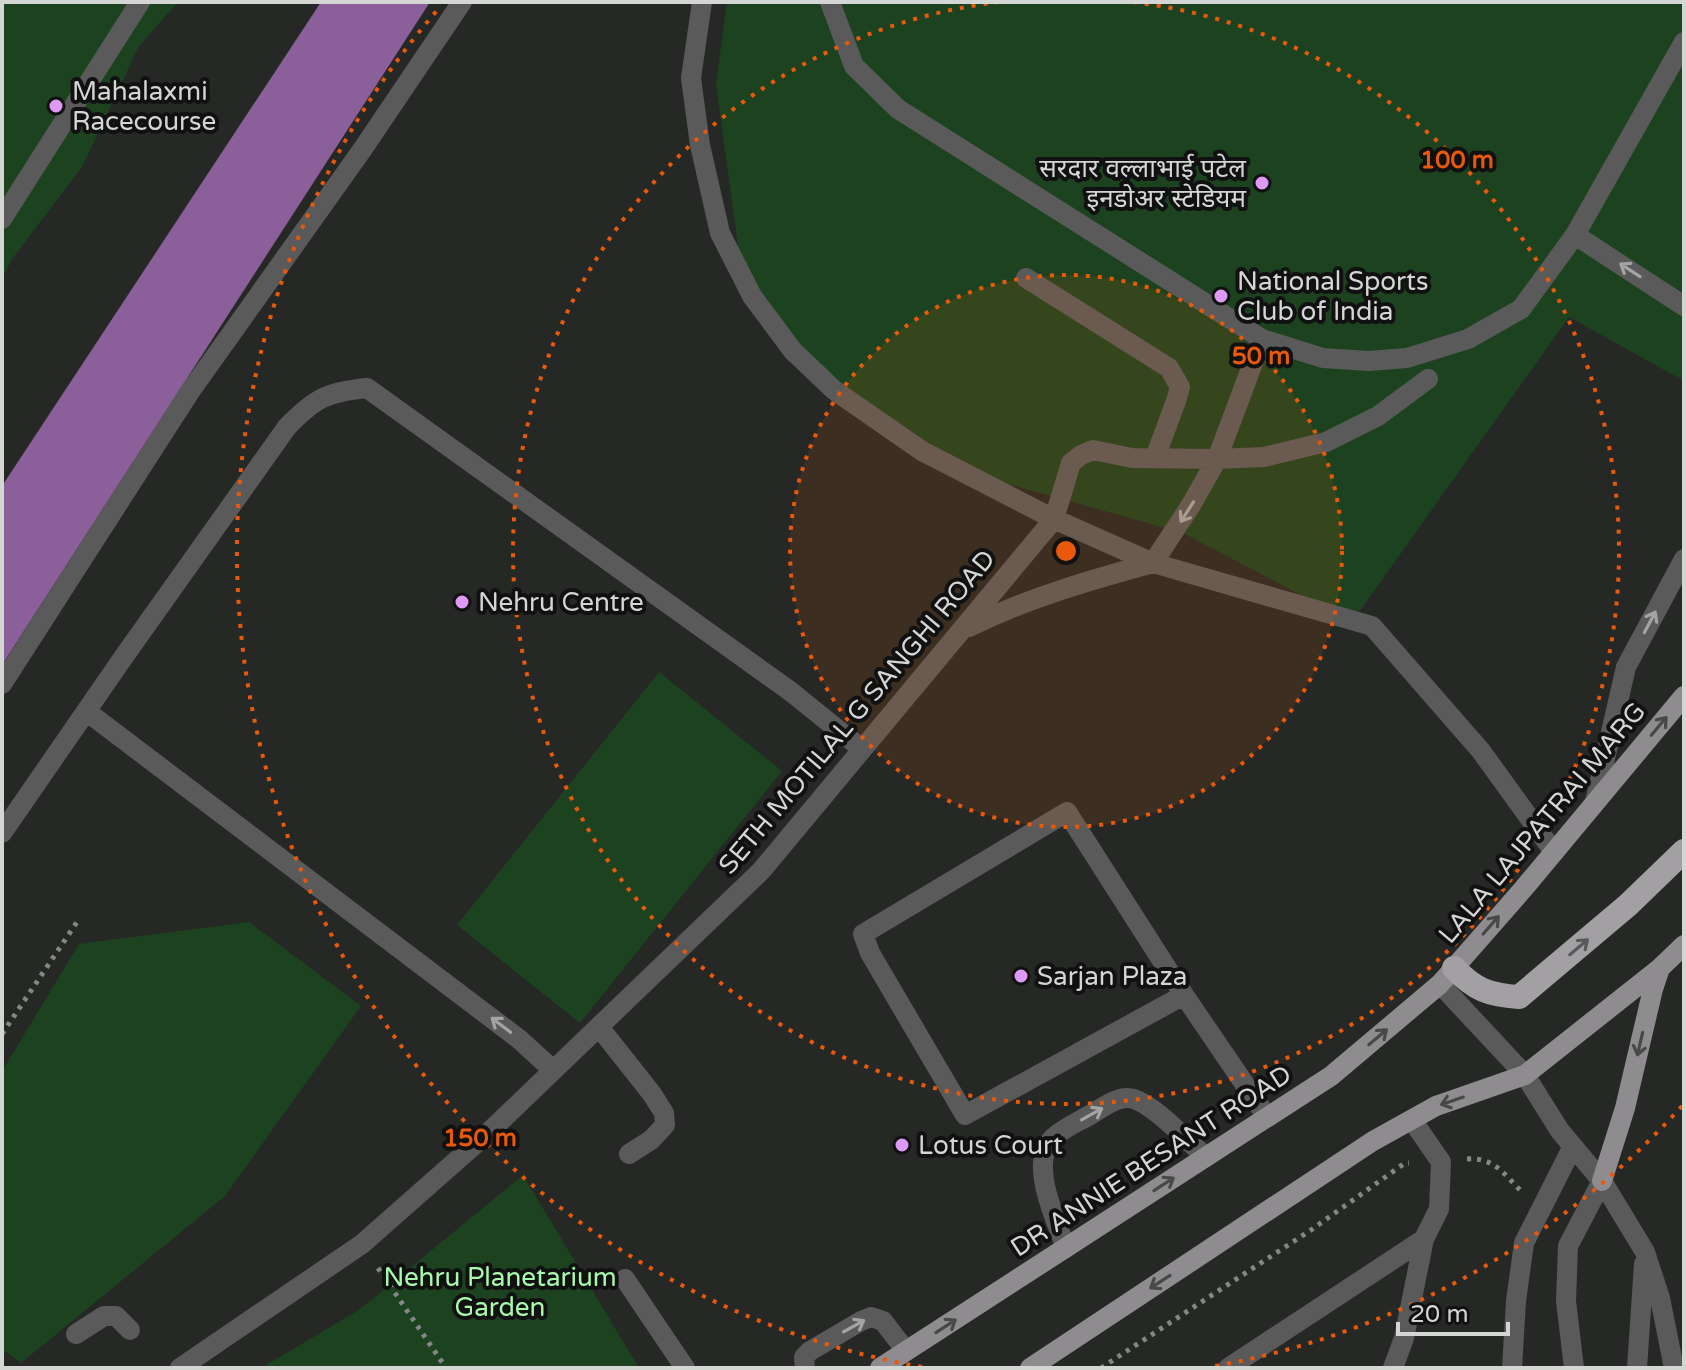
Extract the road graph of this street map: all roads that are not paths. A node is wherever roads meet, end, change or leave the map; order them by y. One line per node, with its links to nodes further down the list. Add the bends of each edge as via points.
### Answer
1 (140, 2): 6 (street)
2 (462, 2): 18 (street, via 189,393)
3 (702, 2): 14 (street, via 691,78 700,145 720,233 752,296 793,351 834,390 922,451)
4 (830, 2): 10 (street, via 854,66 898,109)
5 (1682, 50): 7 (street)
6 (2, 219)
7 (1575, 235): 9 (street, one-way to 7); 10 (street, via 1521,309 1468,339 1407,358 1369,361 1323,358)
8 (1026, 278): 12 (street, via 1169,368 1180,387)
9 (1684, 306)
10 (1262, 339): 13 (street)
11 (1428, 379): 13 (street, via 1378,416 1326,442 1264,457)
12 (1155, 458): 13 (street); 14 (street, via 1093,450 1081,455 1071,463)
13 (1217, 459): 16 (street, one-way to 16)
14 (1054, 519): 16 (street); 17 (street, SETH MOTILAL G SANGHI ROAD)
15 (1684, 559): 22 (street, one-way to 15, via 1626,667)
16 (1153, 563): 17 (street, via 1082,582); 25 (street, via 1372,626 1481,751)
17 (962, 630): 21 (street, SETH MOTILAL G SANGHI ROAD)
18 (2, 684)
19 (1684, 696): 22 (main road, LALA LAJPATRAI MARG, one-way to 19)
20 (86, 711): 21 (street, via 287,427 321,397 367,388 790,691); 23 (street); 31 (street, one-way to 20)
21 (862, 749): 30 (street, SETH MOTILAL G SANGHI ROAD, via 761,871)
22 (1595, 802): 25 (main road, LALA LAJPATRAI MARG)
23 (2, 833)
24 (1684, 851): 28 (highway, one-way to 24, via 1499,996 1519,997)
25 (1554, 852): 28 (main road, LALA LAJPATRAI MARG, one-way to 25)
26 (1684, 945): 27 (main road)
27 (1660, 968): 32 (main road); 38 (main road, one-way to 38)
28 (1447, 976): 32 (street); 33 (main road, DR ANNIE BESANT ROAD, one-way to 28, via 1331,1076)
29 (1184, 995): 29 (street, via 965,1115 863,934 1067,812); 33 (street)
30 (599, 1027): 31 (street, SETH MOTILAL G SANGHI ROAD); 36 (street, via 664,1113 665,1125)
31 (553, 1070): 46 (street, SETH MOTILAL G SANGHI ROAD, via 362,1244)
32 (1525, 1075): 34 (main road, one-way to 34, via 1436,1106); 35 (street)
33 (1267, 1117): 37 (main road, DR ANNIE BESANT ROAD)
34 (1412, 1120): 39 (street, via 1441,1162 1439,1209); 50 (main road, one-way to 50)
35 (1573, 1146): 38 (street); 53 (street, via 1524,1243)
36 (629, 1154)
37 (1206, 1157): 40 (main road, DR ANNIE BESANT ROAD, one-way to 37); 40 (street, one-way to 37, via 1042,1169 1047,1145 1065,1129 1124,1098 1134,1099)
38 (1602, 1181): 41 (street); 54 (street, via 1568,1246 1566,1301)
39 (1424, 1239): 51 (street); 52 (street)
40 (1066, 1248): 45 (main road, DR ANNIE BESANT ROAD, one-way to 40)
41 (1645, 1252): 55 (street); 56 (street)
42 (625, 1279): 47 (street)
43 (130, 1330): 44 (street, via 116,1316 104,1316)
44 (76, 1334)
45 (906, 1351): 48 (street, one-way to 45, via 804,1357 810,1351 871,1317 883,1321); 49 (main road, DR ANNIE BESANT ROAD)
46 (180, 1368)
47 (685, 1368)
48 (805, 1368)
49 (880, 1368)
50 (1030, 1368)
51 (1228, 1368)
52 (1393, 1368)
53 (1512, 1368)
54 (1574, 1368)
55 (1637, 1368)
56 (1674, 1368)

